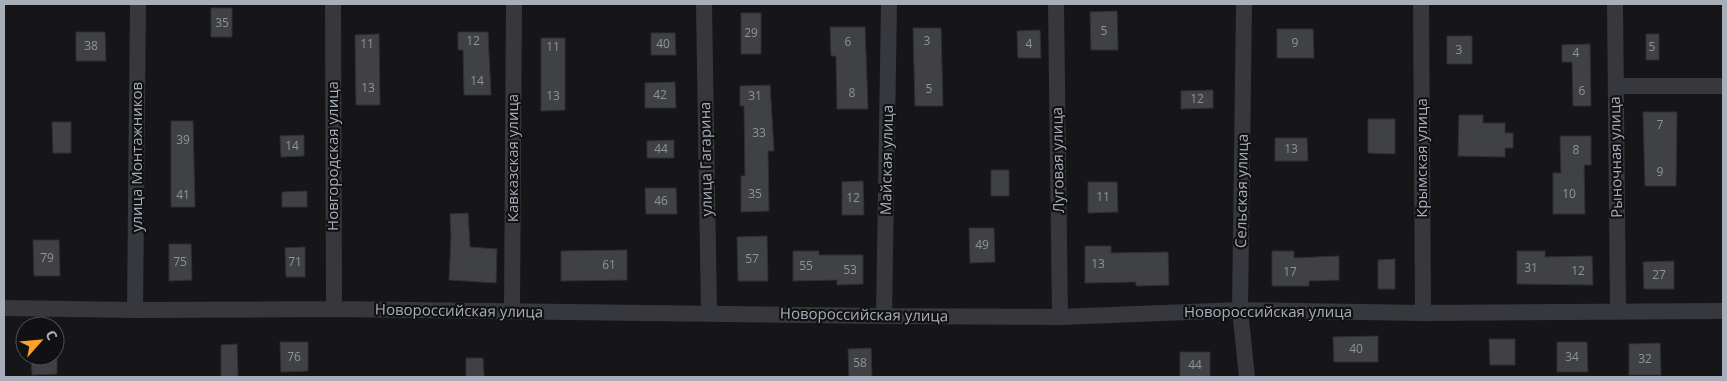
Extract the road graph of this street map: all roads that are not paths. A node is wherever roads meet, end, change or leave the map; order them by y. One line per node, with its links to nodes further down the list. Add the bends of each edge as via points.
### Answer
1 (138, 4): 14 (street, улица Монтажников)
2 (333, 4): 13 (street, Новгородская улица)
3 (514, 4): 17 (street, Кавказская улица)
4 (704, 4): 19 (street, улица Гагарина)
5 (889, 4): 21 (street, Майская улица)
6 (1056, 4): 22 (street, Луговая улица)
7 (1244, 4): 15 (street, Сельская улица)
8 (1421, 4): 20 (street, Крымская улица)
9 (1615, 4): 10 (street, Рыночная улица)
10 (1616, 86): 11 (street); 16 (street, Рыночная улица)
11 (1723, 86)
12 (4, 308): 14 (street, Новороссийская улица)
13 (334, 309): 14 (street, Новороссийская улица); 17 (street, Новороссийская улица)
14 (135, 310)
15 (1240, 310): 20 (street, Новороссийская улица); 22 (street, Новороссийская улица); 23 (street, Сельская улица)
16 (1618, 310): 18 (street, Новороссийская улица); 20 (street, Новороссийская улица)
17 (512, 311): 19 (street, Новороссийская улица)
18 (1723, 311)
19 (709, 313): 21 (street, Новороссийская улица)
20 (1424, 313)
21 (884, 316): 22 (street, Новороссийская улица)
22 (1060, 316)
23 (1247, 377)

